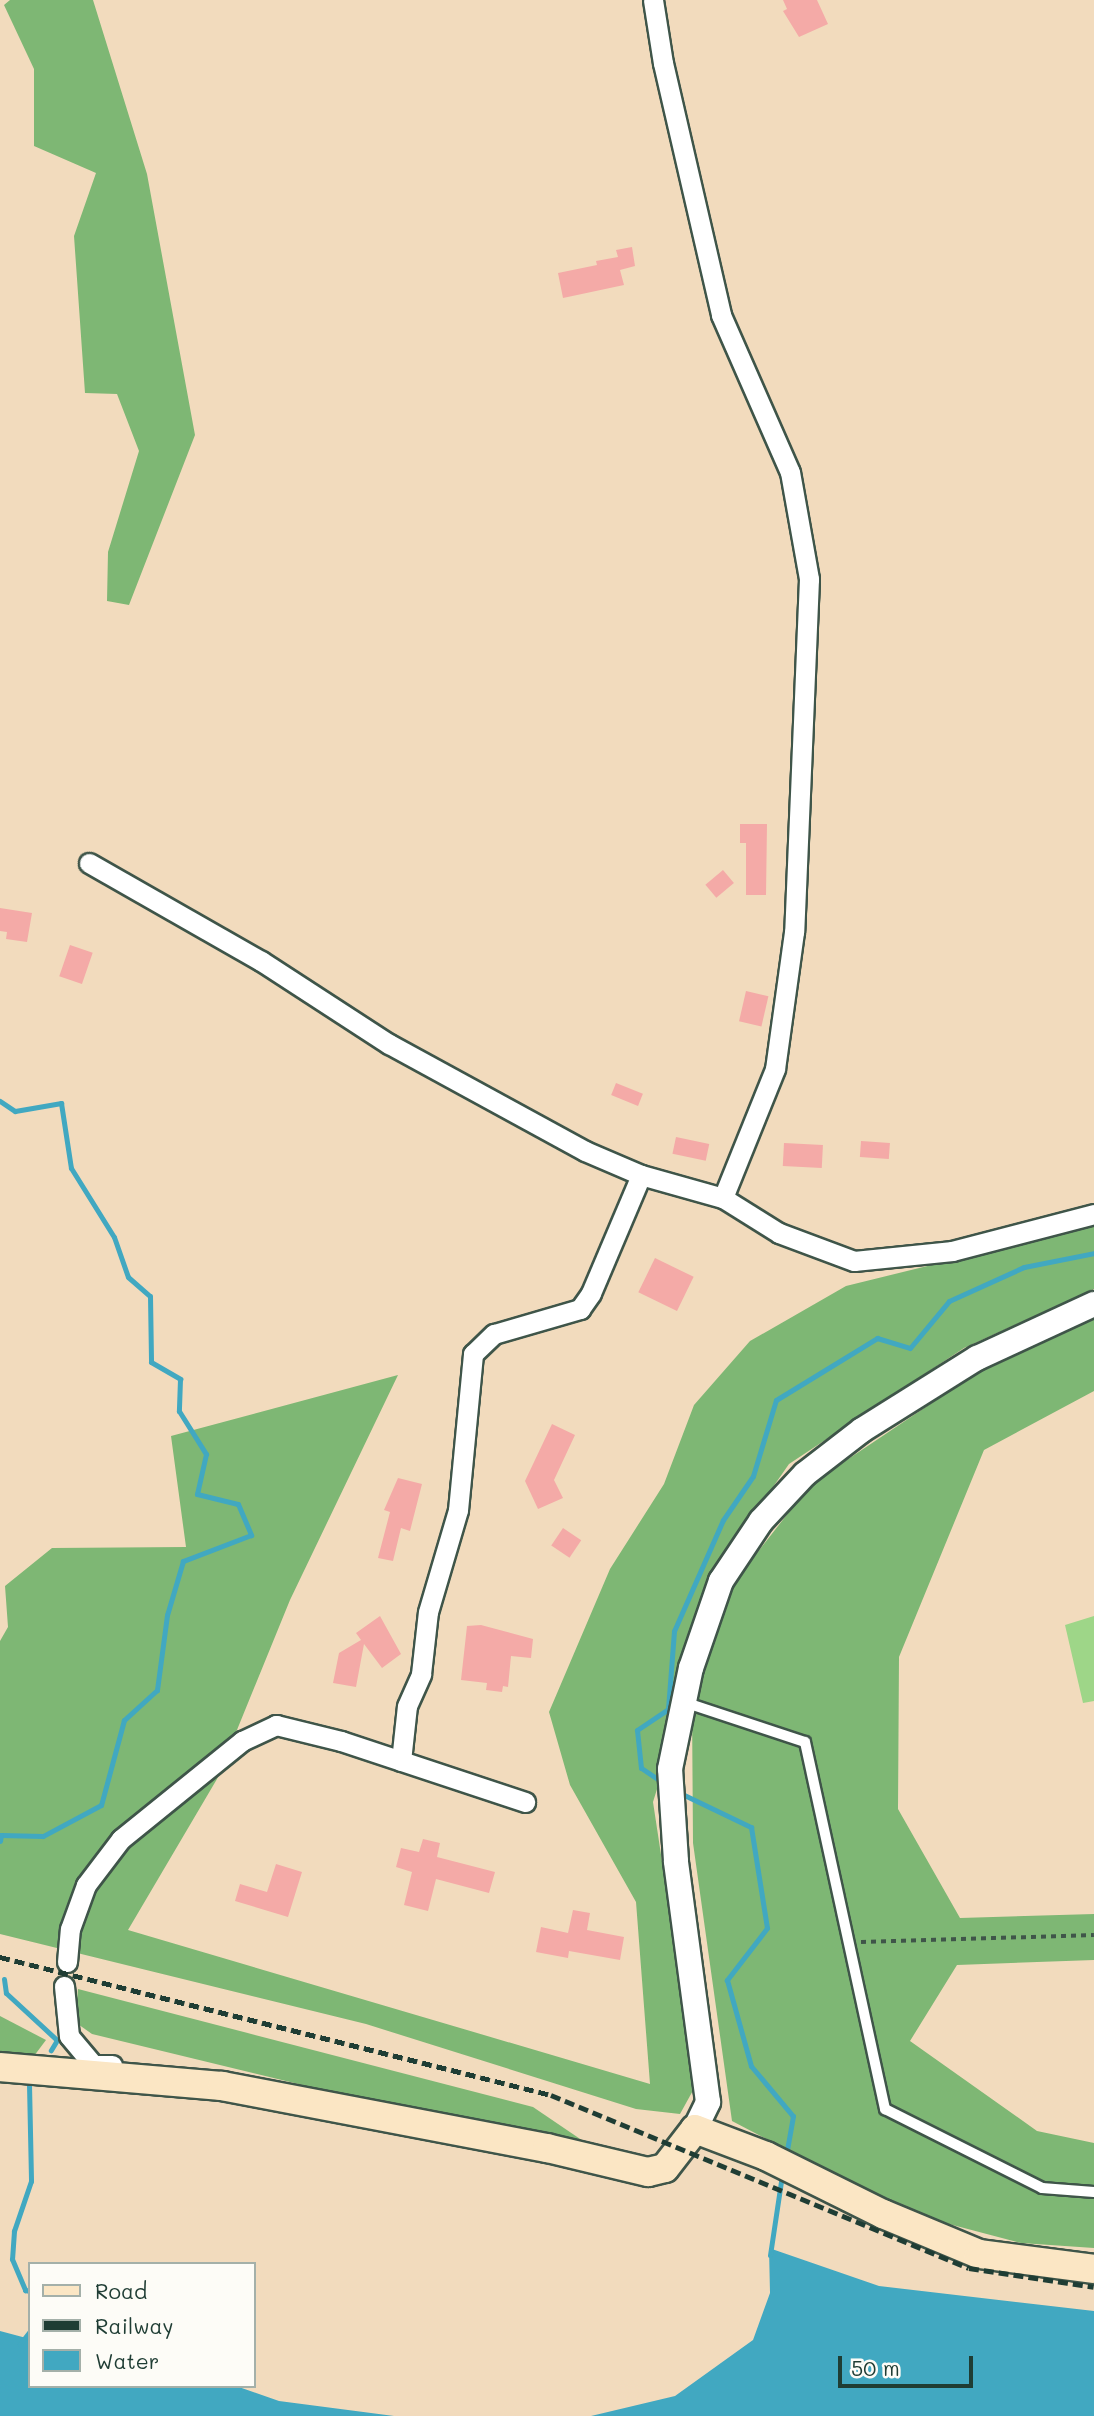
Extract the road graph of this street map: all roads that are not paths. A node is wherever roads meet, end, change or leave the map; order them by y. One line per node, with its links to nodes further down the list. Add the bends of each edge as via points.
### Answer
1 (653, 0): 4 (street, via 721,316 790,472 809,579 794,932 785,1001 775,1069)
2 (89, 863): 3 (street, via 261,961 389,1044 585,1152)
3 (641, 1175): 4 (street); 8 (street, via 580,1309 494,1334 473,1354 458,1510 428,1612 421,1674 407,1706)
4 (723, 1198): 5 (street, via 779,1233 855,1261 952,1251)
5 (1094, 1214)
6 (1094, 1304): 7 (street, via 977,1358 862,1430 805,1474 761,1521 721,1581)
7 (684, 1702): 14 (street, via 670,1769 671,1808 708,2102); 15 (lane, via 805,1742 885,2109 1042,2188)
8 (401, 1761): 9 (street); 10 (street, via 276,1725 242,1741 121,1839 86,1885 70,1929)
9 (525, 1802)
10 (66, 1962)
11 (64, 1986): 13 (street, via 69,2036 93,2065 138,2066)
12 (0, 2067): 13 (main road)
13 (166, 2081): 14 (main road, via 222,2086 547,2148 648,2172 665,2168)
14 (695, 2129): 16 (main road, via 766,2156 979,2254)
15 (1094, 2192)
16 (1094, 2269)

